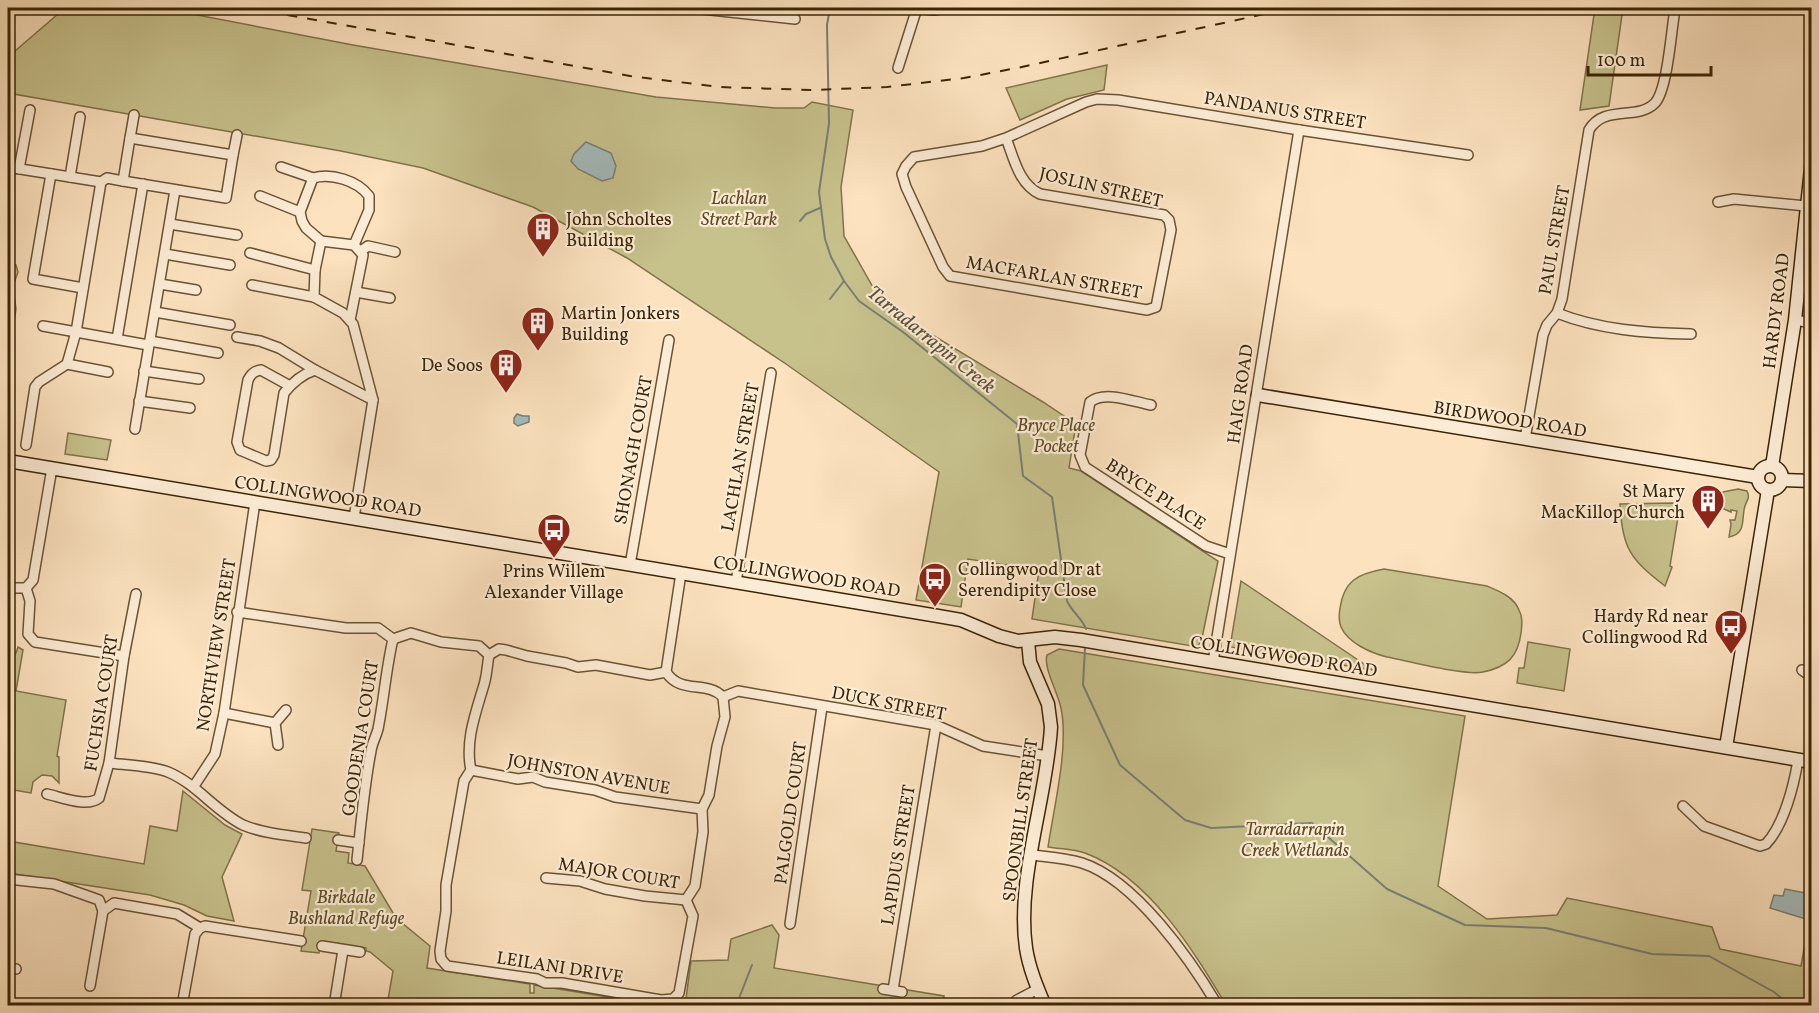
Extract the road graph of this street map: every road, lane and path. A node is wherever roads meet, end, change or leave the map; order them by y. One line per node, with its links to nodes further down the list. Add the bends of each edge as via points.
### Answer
1 (692, 8): 5 (street)
2 (917, 8): 3 (street); 7 (street)
3 (945, 8)
4 (1672, 8): 51 (street, PAUL STREET, via 1662,92 1655,104 1600,117 1589,130)
5 (756, 11): 6 (street)
6 (795, 19)
7 (898, 68)
8 (1097, 99): 12 (street, PANDANUS STREET); 15 (street, MACFARLAN STREET)
9 (30, 110): 21 (street)
10 (134, 115): 14 (street)
11 (80, 117): 23 (street)
12 (1299, 130): 17 (street, PANDANUS STREET); 71 (street, HAIG ROAD)
13 (237, 135): 16 (street)
14 (130, 138): 16 (street); 25 (street)
15 (1006, 138): 49 (street, JOSLIN STREET, via 1023,182 1030,189 1040,194 1164,215 1169,220 1171,231); 49 (street, MACFARLAN STREET, via 914,157 902,174 950,276 1148,310)
16 (233, 155): 28 (street, via 226,198)
17 (1468, 155)
18 (1812, 159): 31 (street, HARDY ROAD)
19 (8, 167): 21 (street)
20 (281, 167): 24 (street)
21 (19, 169): 22 (street)
22 (51, 174): 23 (street); 44 (street, via 33,279)
23 (69, 177): 26 (street)
24 (313, 178): 32 (street); 36 (street, via 337,177 369,196 369,210)
25 (123, 181): 26 (street, via 107,178); 27 (street)
26 (100, 182): 44 (street)
27 (143, 184): 28 (street); 60 (street)
28 (175, 190): 33 (street)
29 (260, 196): 32 (street)
30 (1718, 202): 31 (street, via 1734,199)
31 (1806, 206): 53 (street, HARDY ROAD)
32 (300, 212): 35 (street, via 306,228)
33 (170, 224): 34 (street); 39 (street)
34 (237, 235)
35 (321, 241): 36 (street); 41 (street)
36 (357, 248): 37 (street, via 368,246); 46 (street, via 363,255)
37 (395, 252)
38 (250, 253): 41 (street)
39 (165, 254): 40 (street); 42 (street)
40 (230, 265)
41 (315, 270): 47 (street)
42 (160, 284): 45 (street); 50 (street)
43 (252, 285): 47 (street)
44 (83, 288): 57 (street)
45 (196, 290)
46 (356, 292): 48 (street); 52 (street)
47 (314, 297): 52 (street)
48 (390, 298)
49 (1156, 308)
50 (155, 312): 55 (street); 62 (street)
51 (1557, 313): 58 (street, via 1637,333); 77 (street, PAUL STREET, via 1543,335)
52 (350, 320): 72 (street)
53 (1795, 321): 54 (street); 80 (street, HARDY ROAD)
54 (1812, 323)
55 (230, 325)
56 (43, 326): 57 (street)
57 (76, 332): 60 (street); 64 (street)
58 (1691, 334)
59 (237, 337): 65 (street, via 279,348)
60 (117, 339): 62 (street)
61 (669, 340): 89 (street, SHONAGH COURT)
62 (149, 343): 63 (street); 66 (street)
63 (218, 353)
64 (68, 364): 67 (street); 78 (street, via 35,387)
65 (315, 370): 70 (street); 72 (street)
66 (144, 371): 69 (street); 73 (street)
67 (108, 372)
68 (771, 373): 91 (street, LACHLAN STREET)
69 (199, 379)
70 (290, 386): 70 (street, via 261,370 250,375 237,442 240,450 271,460 284,393)
71 (1258, 395): 77 (street, BIRDWOOD ROAD); 88 (street, HAIG ROAD)
72 (373, 400): 87 (street)
73 (139, 401): 75 (street); 76 (street)
74 (1151, 405): 88 (street, BRYCE PLACE, via 1105,397 1090,402 1080,455 1085,467 1206,546)
75 (190, 408)
76 (135, 429)
77 (1526, 439): 82 (street, BIRDWOOD ROAD)
78 (26, 445)
79 (8, 461): 81 (street, COLLINGWOOD ROAD)
80 (1772, 466): 82 (street, via 1762,469); 83 (street)
81 (52, 468): 86 (street, COLLINGWOOD ROAD); 93 (street, via 33,580)
82 (1758, 477): 85 (street, via 1760,485)
83 (1782, 480): 84 (street); 85 (street, via 1777,488)
84 (1812, 481)
85 (1768, 490): 111 (street)
86 (255, 502): 87 (street, COLLINGWOOD ROAD); 95 (street, NORTHVIEW STREET)
87 (354, 518): 89 (street, COLLINGWOOD ROAD)
88 (1230, 554): 100 (street, HAIG ROAD)
89 (630, 565): 90 (street, COLLINGWOOD ROAD)
90 (681, 573): 91 (street, COLLINGWOOD ROAD); 102 (street)
91 (736, 582): 97 (street, COLLINGWOOD ROAD, via 938,616 970,623 1008,639)
92 (8, 588): 93 (street)
93 (26, 588): 99 (street, via 30,601 28,634 35,642)
94 (136, 594): 99 (street, FUCHSIA COURT)
95 (237, 612): 96 (street, via 346,628 378,628); 107 (street, NORTHVIEW STREET)
96 (393, 639): 98 (street, via 411,633 441,642 479,646); 123 (street, GOODENIA COURT, via 363,797)
97 (1028, 641): 100 (street, COLLINGWOOD ROAD, via 1066,638); 112 (street, SPOONBILL STREET, via 1030,662 1048,704)
98 (489, 655): 102 (street, via 506,650 578,667 596,665 650,675); 116 (street, LEILANI DRIVE, via 468,752)
99 (124, 656): 115 (street, FUCHSIA COURT)
100 (1213, 662): 111 (street, COLLINGWOOD ROAD)
101 (1802, 670): 103 (street)
102 (666, 672): 104 (street, via 672,681 714,691)
103 (1812, 677)
104 (723, 697): 105 (street, DUCK STREET, via 738,691); 120 (street, via 724,717 709,795)
105 (822, 706): 109 (street, DUCK STREET); 130 (street, PALGOLD COURT)
106 (286, 710): 108 (street)
107 (224, 713): 108 (street); 117 (street, NORTHVIEW STREET, via 215,754)
108 (275, 723): 110 (street)
109 (936, 725): 112 (street, DUCK STREET, via 983,746); 138 (street, LAPIDUS STREET)
110 (278, 745)
111 (1726, 747): 113 (street, COLLINGWOOD ROAD)
112 (1048, 756): 124 (street, SPOONBILL STREET)
113 (1798, 760): 114 (street, COLLINGWOOD ROAD); 119 (street, via 1795,783 1766,844 1760,846 1704,826)
114 (1812, 762)
115 (109, 763): 117 (street, via 166,771); 118 (street, FUCHSIA COURT, via 104,787 96,801)
116 (471, 770): 120 (street, JOHNSTON AVENUE, via 518,779 532,777 615,797); 128 (street, LEILANI DRIVE, via 464,781 446,885 440,951 447,966 673,999 679,993 693,916)
117 (194, 786): 121 (street, via 243,825)
118 (47, 794)
119 (1683, 806)
120 (702, 809): 128 (street, via 703,832 695,886)
121 (306, 838)
122 (338, 840): 123 (street, GOODENIA COURT)
123 (359, 843): 125 (street, GOODENIA COURT)
124 (1032, 855): 137 (street, SPOONBILL STREET, via 1024,929); 143 (street, via 1082,863 1106,874 1174,939)
125 (357, 860)
126 (546, 878): 128 (street, MAJOR COURT)
127 (8, 879): 129 (street, via 54,884 99,900)
128 (686, 900)
129 (103, 911): 131 (street, via 114,903 166,912); 136 (street)
130 (790, 924)
131 (200, 928): 132 (street); 139 (street, via 195,934)
132 (301, 941)
133 (322, 946): 134 (street)
134 (344, 950): 135 (street); 140 (street)
135 (360, 952)
136 (90, 986)
137 (1038, 989): 141 (street); 142 (street, SPOONBILL STREET)
138 (893, 990)
139 (182, 1005)
140 (334, 1005)
141 (1010, 1005)
142 (1045, 1005)
143 (1218, 1005)

